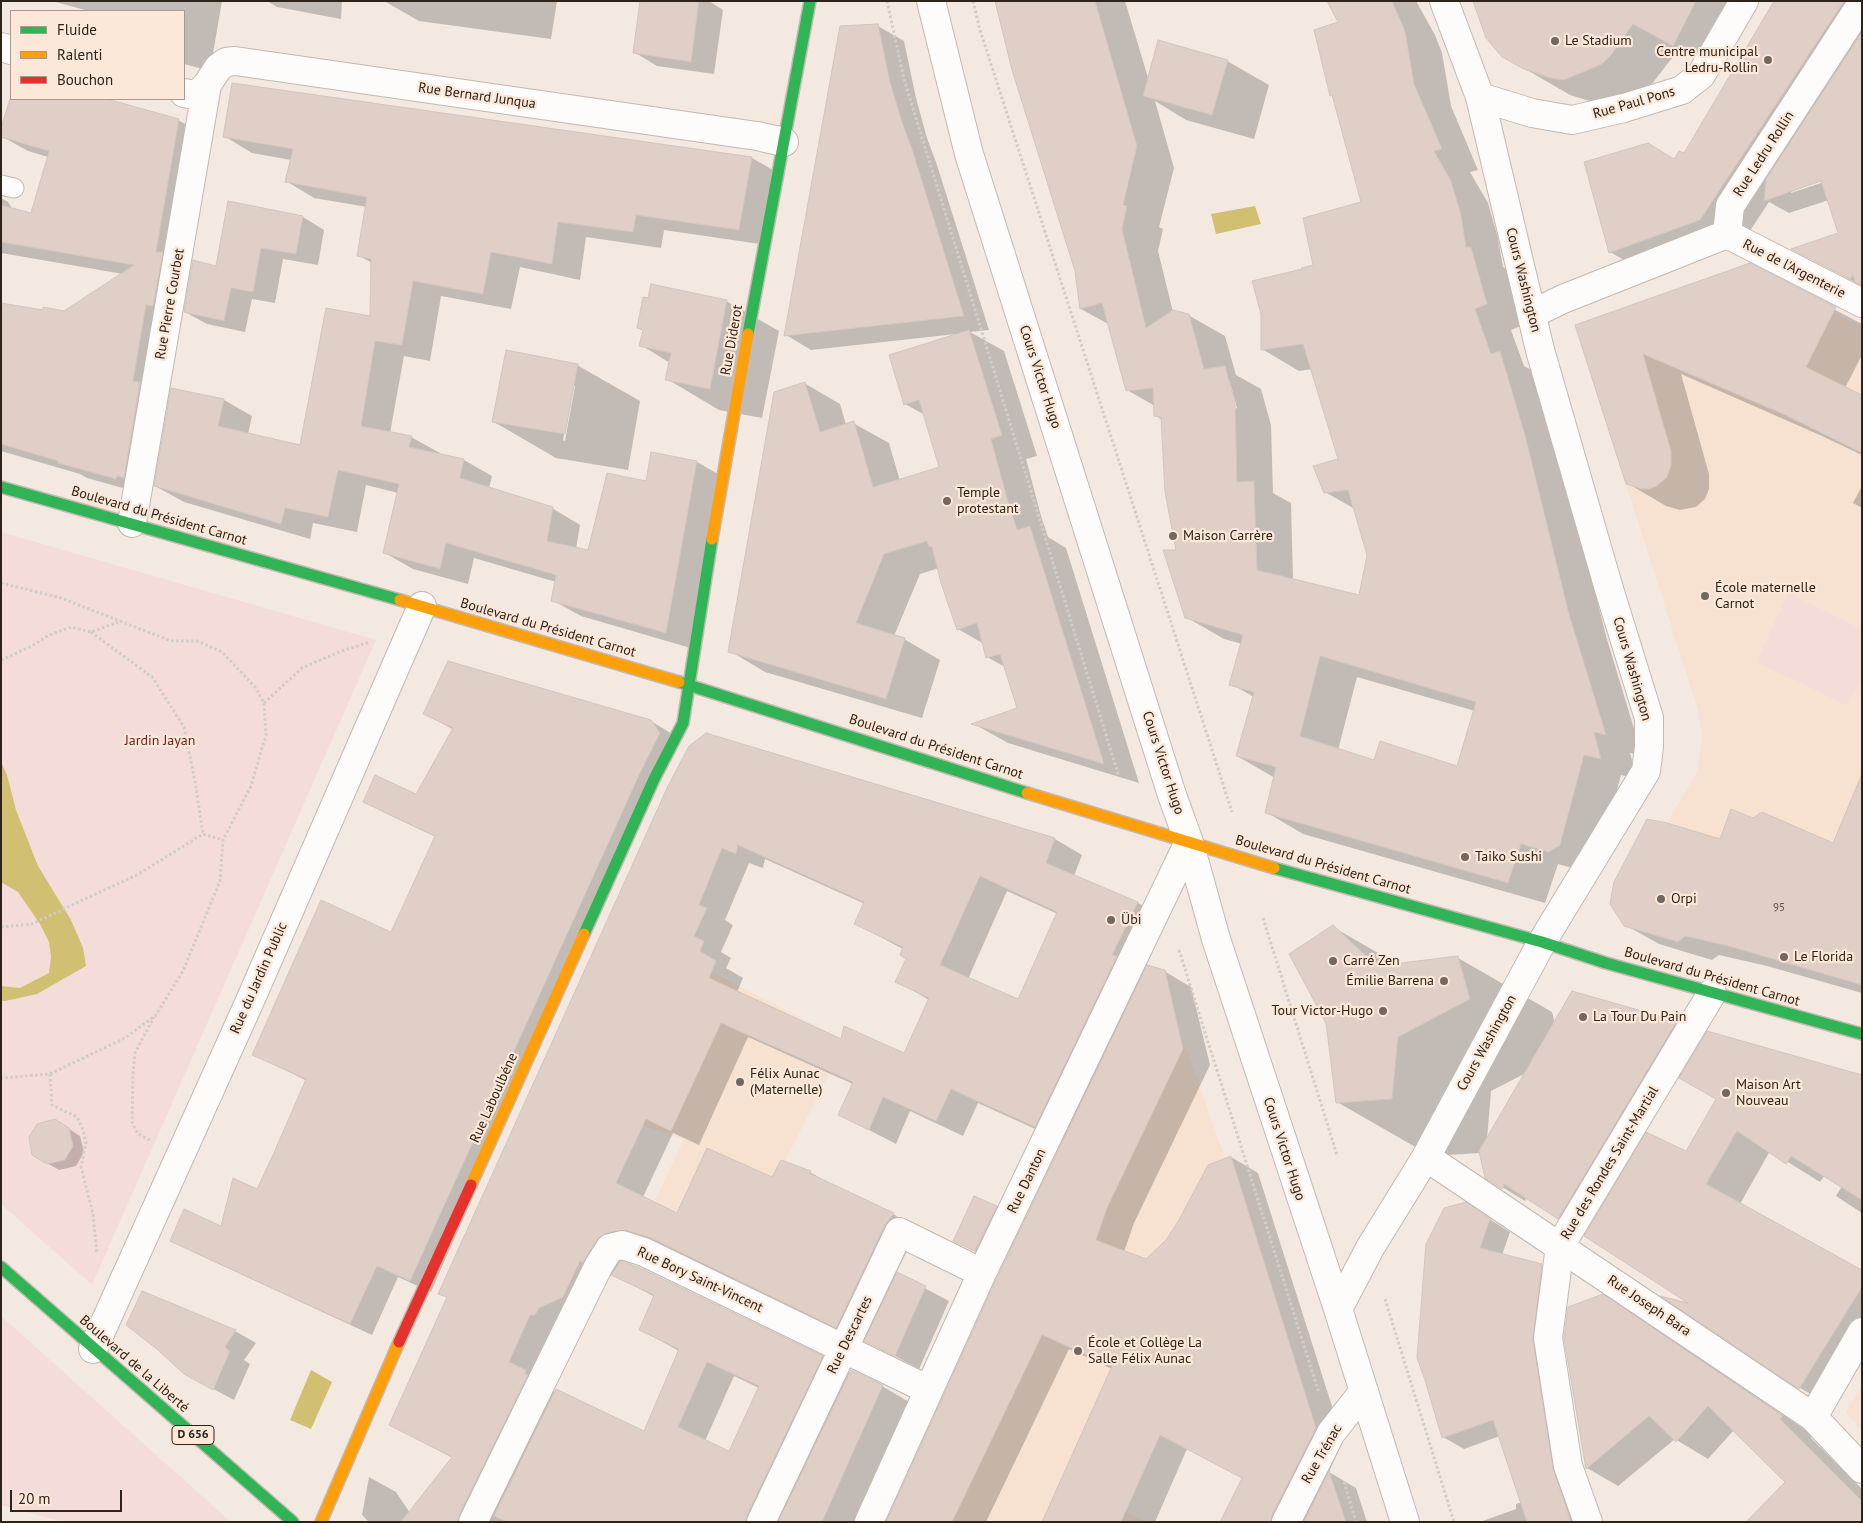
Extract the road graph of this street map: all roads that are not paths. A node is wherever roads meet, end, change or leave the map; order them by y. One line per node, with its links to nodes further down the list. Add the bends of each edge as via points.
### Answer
1 (810, 1): 8 (street, Rue Diderot)
2 (931, 1): 16 (street, Cours Victor Hugo, via 969,154)
3 (1444, 1): 7 (street, Cours Washington)
4 (1744, 1): 7 (street, Rue Paul Pons, via 1701,75 1682,90 1572,120 1532,114)
5 (1861, 5): 9 (street, Rue Ledru Rollin, via 1730,206)
6 (195, 89): 8 (street, Rue Bernard Junqua, via 226,62 235,61); 13 (street, Rue Pierre Courbet)
7 (1480, 97): 11 (street, Cours Washington)
8 (784, 142): 15 (street, Rue Diderot, via 738,392)
9 (1727, 234): 10 (street, Rue de l'Argenterie); 11 (street)
10 (1862, 303)
11 (1532, 314): 17 (street, Cours Washington, via 1556,408 1649,718 1646,771)
12 (1, 487): 13 (street, Boulevard du Président Carnot)
13 (132, 523): 14 (street, Boulevard du Président Carnot)
14 (422, 606): 15 (street, Boulevard du Président Carnot); 27 (street, Rue du Jardin Public)
15 (690, 685): 16 (street, Boulevard du Président Carnot); 33 (street, Rue Laboulbéne, via 683,723 654,779)
16 (1189, 842): 17 (street, Boulevard du Président Carnot); 23 (street, Rue Danton); 24 (street, Cours Victor Hugo, via 1216,939)
17 (1542, 942): 18 (street, Boulevard du Président Carnot); 20 (street, Cours Washington)
18 (1712, 993): 19 (street, Boulevard du Président Carnot); 21 (street, Rue des Rondes Saint-Martial)
19 (1862, 1034)
20 (1426, 1156): 21 (street, Rue Joseph Bara); 24 (street, Cours Washington, via 1370,1248)
21 (1560, 1246): 30 (street, Rue Joseph Bara); 39 (street, Rue des Rondes Saint-Martial, via 1548,1338 1568,1466)
22 (1, 1267): 27 (street, Boulevard de la Liberté / D 656)
23 (982, 1273): 26 (street, Rue Descartes, via 900,1232); 28 (street, Rue Danton)
24 (1338, 1309): 29 (street, Cours Victor Hugo)
25 (1862, 1332): 30 (street)
26 (843, 1348): 28 (street, Rue Bory Saint-Vincent); 34 (street, Rue Bory Saint-Vincent, via 644,1252 622,1245 610,1248); 35 (street, Rue Descartes)
27 (93, 1349): 32 (street, Boulevard de la Liberté / D 656)
28 (929, 1390): 36 (street, Rue Danton)
29 (1364, 1391): 37 (street, Rue Trénac, via 1331,1433); 38 (street, Cours Victor Hugo)
30 (1813, 1417): 31 (street, Rue Joseph Bara)
31 (1862, 1469)
32 (293, 1522)
33 (321, 1522)
34 (473, 1522)
35 (761, 1522)
36 (869, 1522)
37 (1286, 1522)
38 (1405, 1522)
39 (1588, 1522)

